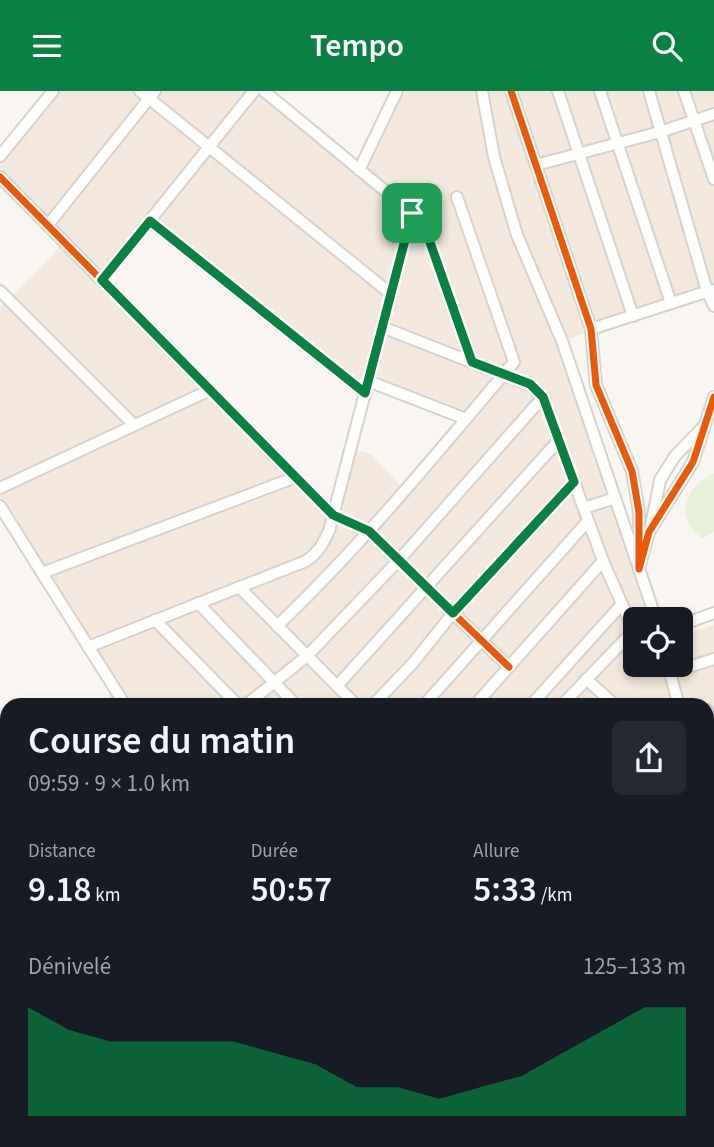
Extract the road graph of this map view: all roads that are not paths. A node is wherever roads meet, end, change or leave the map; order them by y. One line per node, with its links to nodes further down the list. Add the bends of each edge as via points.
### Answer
1 (53, 91): 18 (street)
2 (254, 91): 16 (street)
3 (264, 91): 20 (street)
4 (397, 91): 20 (street)
5 (482, 91): 50 (street, via 494,156 517,235 562,341)
6 (511, 91): 19 (street)
7 (558, 91): 17 (street)
8 (600, 91): 15 (street)
9 (649, 91): 14 (street)
10 (684, 91): 13 (street)
11 (148, 93): 16 (street); 26 (street)
12 (714, 114): 13 (street)
13 (694, 120): 14 (street); 22 (street)
14 (660, 132): 15 (street); 28 (street)
15 (618, 143): 17 (street); 31 (street)
16 (209, 147): 25 (street); 30 (street)
17 (579, 153): 19 (street); 33 (street)
18 (0, 156)
19 (536, 165): 35 (street)
20 (359, 170): 24 (street)
21 (0, 177): 26 (street)
22 (714, 179)
23 (457, 197): 37 (street, via 514,362)
24 (412, 213): 30 (street); 36 (street, via 425,228)
25 (150, 221): 27 (street); 40 (street)
26 (48, 225): 27 (street)
27 (102, 280): 39 (street)
28 (711, 290): 31 (street); 32 (street)
29 (0, 291): 45 (street)
30 (391, 294): 34 (street)
31 (671, 303): 33 (street)
32 (714, 306)
33 (633, 316): 35 (street)
34 (382, 327): 36 (street); 38 (street)
35 (591, 329): 59 (street, via 596,385 632,471 639,512)
36 (472, 362): 37 (street)
37 (503, 374): 41 (street, via 530,384); 43 (street)
38 (368, 381): 40 (street); 43 (street)
39 (210, 390): 45 (street); 47 (street)
40 (365, 393): 53 (street)
41 (543, 397): 46 (street); 57 (street)
42 (714, 397): 44 (street)
43 (466, 419): 55 (street)
44 (710, 423): 56 (street, via 693,462); 56 (street, via 674,456 660,480)
45 (134, 425): 49 (street)
46 (559, 440): 48 (street); 62 (street)
47 (296, 477): 53 (street); 60 (street)
48 (574, 482): 52 (street); 67 (street)
49 (0, 488)
50 (615, 498): 52 (street); 59 (street)
51 (0, 506): 60 (street)
52 (584, 508): 54 (street)
53 (333, 515): 55 (street); 61 (street, via 316,554)
54 (588, 521): 58 (street); 72 (street)
55 (369, 531): 57 (street); 71 (street)
56 (649, 532): 59 (street)
57 (398, 560): 62 (street); 75 (street)
58 (603, 561): 64 (street); 78 (street)
59 (639, 569): 66 (street)
60 (42, 573): 74 (street)
61 (239, 587): 63 (street); 71 (street)
62 (426, 587): 67 (street); 82 (street)
63 (198, 603): 69 (street); 81 (street)
64 (622, 604): 65 (street); 91 (street)
65 (623, 607)
66 (652, 607)
67 (453, 613): 72 (street); 88 (street)
68 (714, 613): 70 (street)
69 (155, 620): 74 (street); 84 (street)
70 (693, 621)
71 (277, 626): 75 (street)
72 (481, 640): 78 (street); 89 (street)
73 (623, 640): 80 (street)
74 (88, 647): 83 (street)
75 (307, 656): 81 (street); 82 (street)
76 (714, 659): 77 (street)
77 (693, 664)
78 (509, 667): 90 (street)
79 (671, 677): 94 (street)
80 (586, 679): 92 (street); 93 (street)
81 (274, 682): 85 (street); 86 (street)
82 (337, 686): 87 (street)
83 (118, 698)
84 (231, 698)
85 (255, 698)
86 (289, 698)
87 (349, 698)
88 (380, 698)
89 (430, 698)
90 (481, 698)
91 (537, 698)
92 (568, 698)
93 (607, 698)
94 (677, 698)

